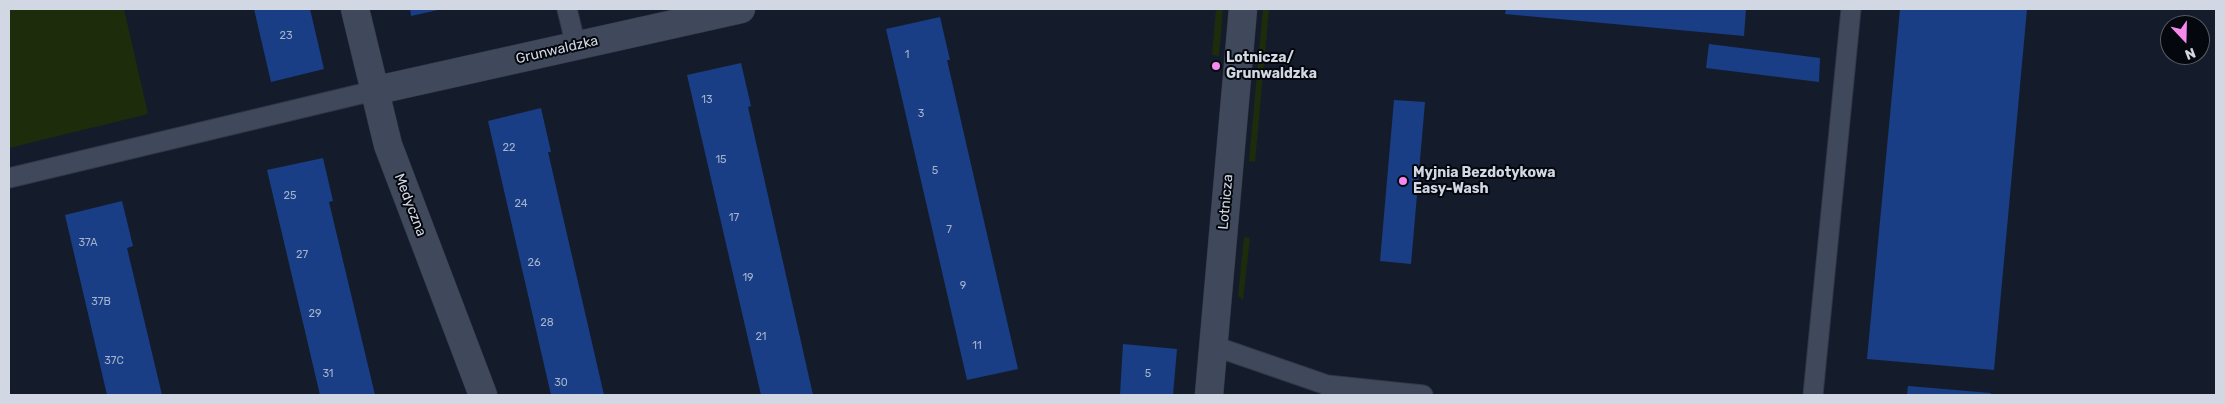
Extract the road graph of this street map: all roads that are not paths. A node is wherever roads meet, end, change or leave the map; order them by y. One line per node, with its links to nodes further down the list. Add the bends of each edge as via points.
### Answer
1 (355, 9): 7 (street, Medyczna)
2 (567, 9): 6 (lane)
3 (741, 9): 6 (street, Grunwaldzka)
4 (1243, 9): 9 (street, Lotnicza)
5 (1851, 9): 15 (lane)
6 (576, 46): 7 (street, Grunwaldzka)
7 (373, 91): 8 (lane); 12 (street, Medyczna, via 388,146)
8 (9, 178)
9 (1214, 346): 10 (lane); 13 (street, Lotnicza)
10 (1331, 390): 11 (lane)
11 (1365, 393): 14 (lane)
12 (483, 395)
13 (1209, 395)
14 (1423, 395)
15 (1813, 395)

